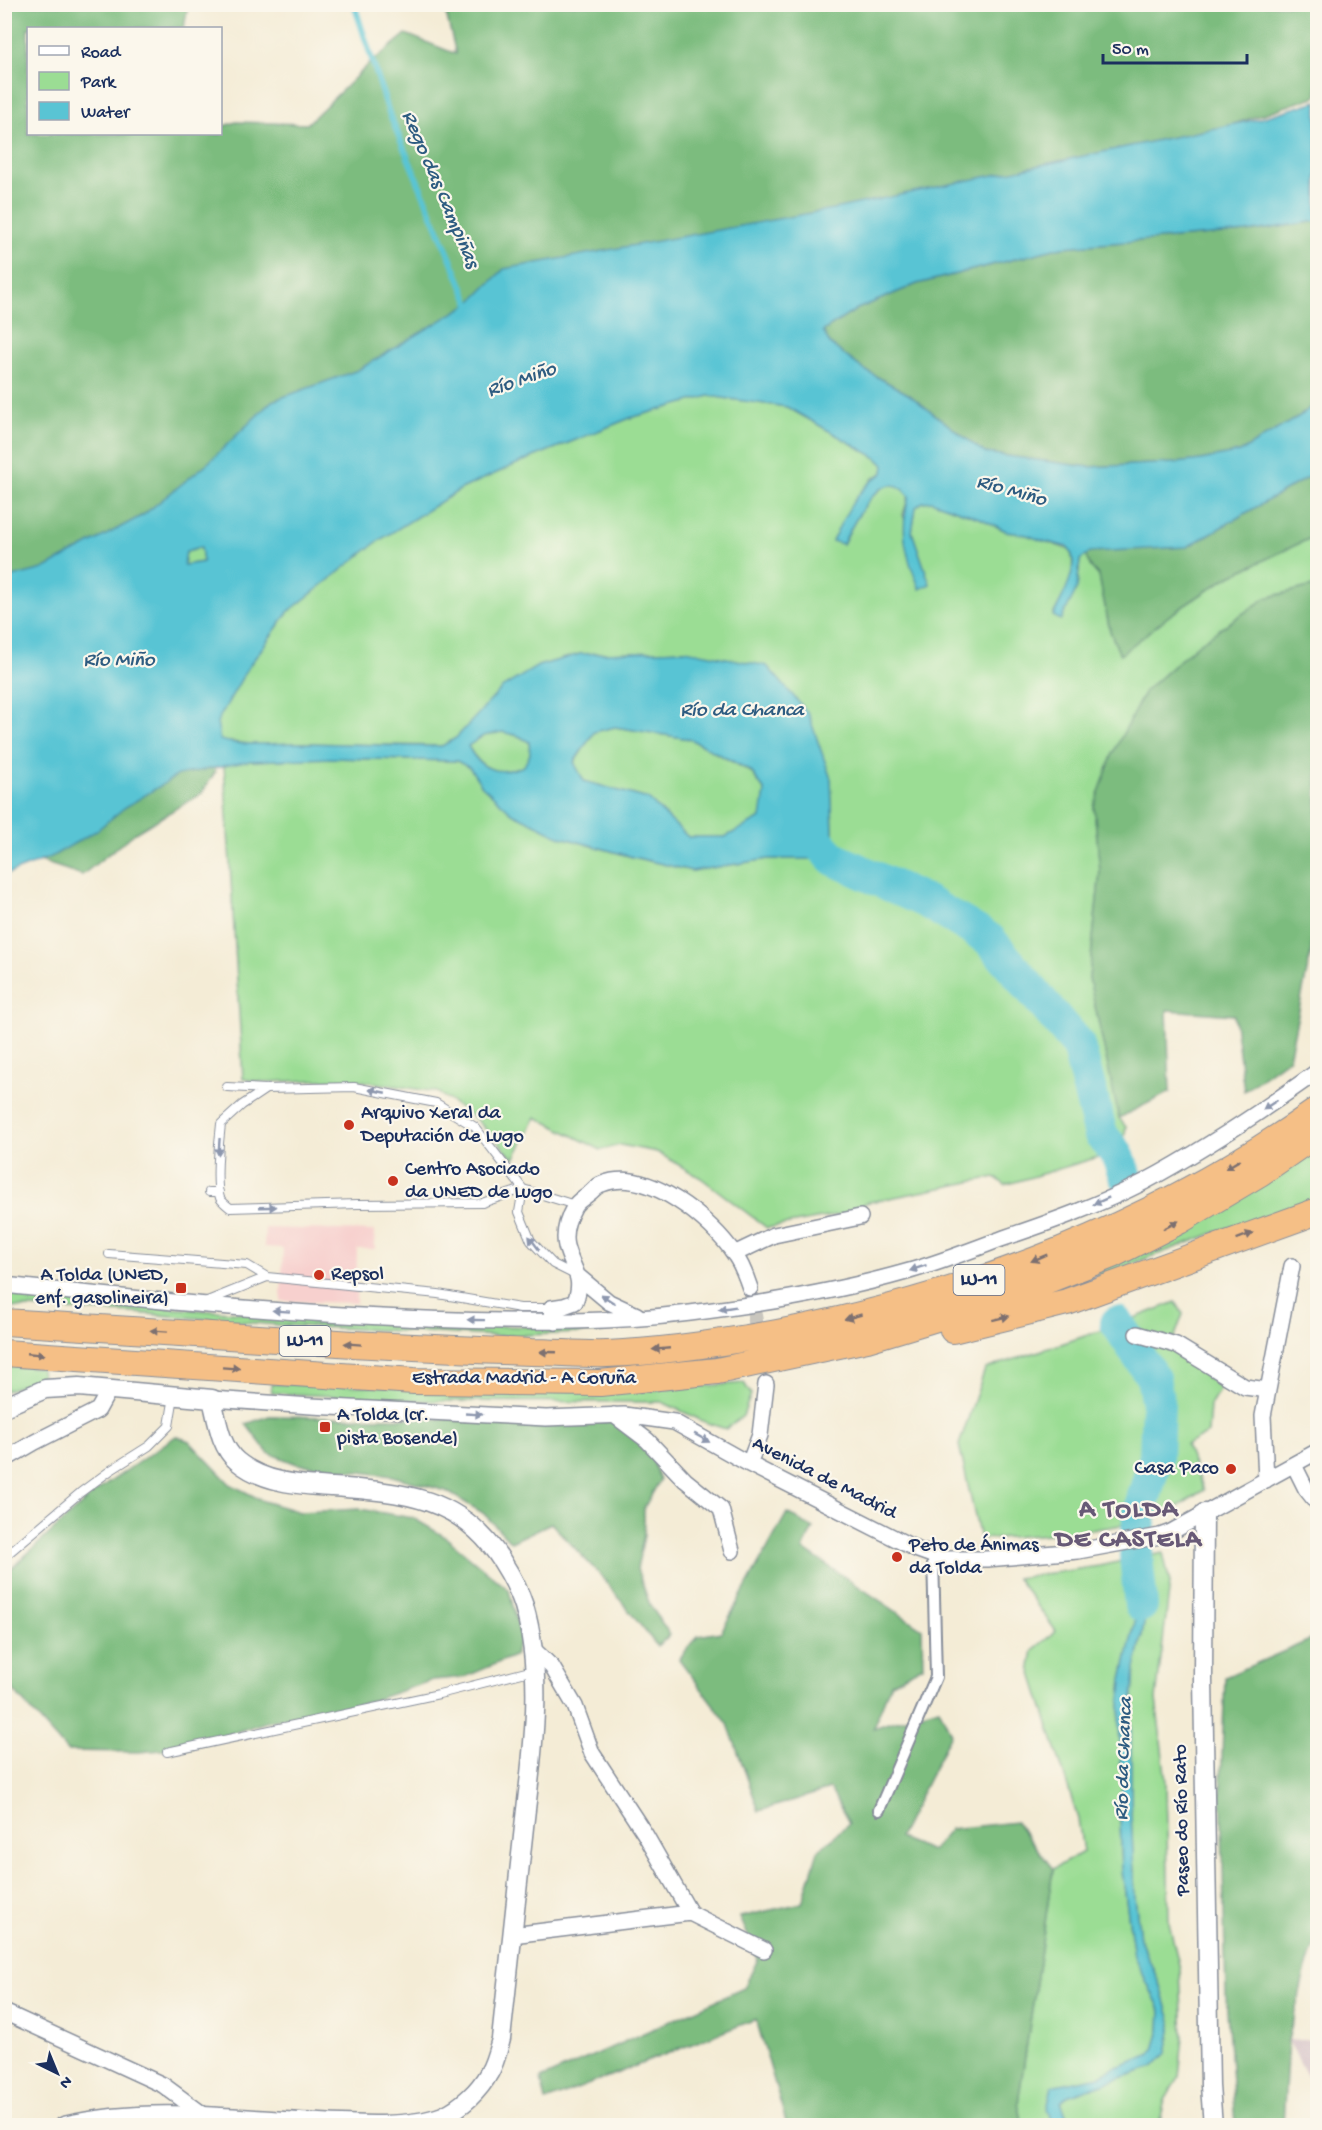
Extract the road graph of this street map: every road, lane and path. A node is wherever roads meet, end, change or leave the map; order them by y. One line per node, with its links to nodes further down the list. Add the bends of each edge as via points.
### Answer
1 (1317, 1071): 21 (street, one-way to 21, via 1177,1163 1067,1216 908,1272 835,1290 688,1314)
2 (227, 1086): 3 (lane)
3 (266, 1089): 6 (lane, one-way to 3, via 475,1126 436,1103 354,1087); 8 (lane, one-way to 8, via 221,1124)
4 (1317, 1110): 22 (highway, Estrada Madrid - A Coruña / LU-11, one-way to 22, via 1204,1181 1107,1230 1010,1270 842,1321 715,1344 606,1354 441,1349)
5 (1317, 1133): 25 (highway, Estrada Madrid - A Coruña / LU-11, one-way to 5, via 867,1340 999,1299 1112,1255 1260,1173)
6 (523, 1189): 8 (lane, one-way to 6, via 230,1209 483,1203); 9 (lane); 16 (lane, one-way to 6, via 553,1264 531,1241 519,1212)
7 (209, 1192): 8 (lane)
8 (219, 1192)
9 (575, 1204): 13 (street, via 602,1184 626,1180 650,1185 676,1199 712,1228); 16 (street, via 565,1230 566,1246)
10 (1317, 1211): 25 (highway, one-way to 10, via 841,1357 1067,1302)
11 (860, 1216): 13 (street, via 774,1235)
12 (109, 1254): 15 (lane, via 247,1265)
13 (734, 1254): 18 (street)
14 (1292, 1266): 28 (street)
15 (267, 1277): 19 (lane); 20 (lane, via 438,1294)
16 (579, 1277): 20 (street, via 580,1290 575,1302); 21 (street, one-way to 16, via 609,1302)
17 (4, 1285): 19 (street)
18 (750, 1288)
19 (199, 1304): 20 (street, one-way to 19, via 397,1318)
20 (553, 1315): 21 (street)
21 (640, 1317)
22 (4, 1322)
23 (1137, 1334): 28 (street, via 1176,1345 1245,1387)
24 (4, 1353): 25 (highway, Estrada Madrid - A Coruña / LU-11, one-way to 25, via 414,1381 600,1383)
25 (717, 1371)
26 (766, 1384): 35 (street, via 759,1435)
27 (109, 1390): 29 (street); 31 (street, via 45,1389); 34 (street, via 98,1410)
28 (1268, 1390): 37 (street, via 1263,1416)
29 (174, 1394): 30 (street); 42 (lane, via 169,1426 149,1446 81,1492)
30 (212, 1399): 32 (street, Avenida de Madrid, one-way to 32, via 546,1418); 43 (street, via 224,1442 236,1461 259,1473 291,1485 386,1491 434,1502 468,1521 491,1543 511,1574 523,1604)
31 (4, 1407)
32 (614, 1415): 35 (street, Avenida de Madrid, one-way to 35, via 674,1422); 40 (street, via 721,1509)
33 (1317, 1451): 36 (street, Avenida de Madrid)
34 (4, 1460)
35 (749, 1464): 41 (street, Avenida de Madrid)
36 (1294, 1465): 37 (street, Avenida de Madrid); 38 (street)
37 (1266, 1480): 39 (street, Avenida de Madrid)
38 (1317, 1504)
39 (1204, 1513): 41 (street, Avenida de Madrid, via 1160,1536 1095,1549 987,1558 943,1559); 54 (street, Paseo do Río Rato, via 1203,1690)
40 (732, 1551)
41 (933, 1555): 46 (street, via 936,1677)
42 (4, 1557)
43 (533, 1649): 44 (street); 47 (street, via 552,1667 575,1706 592,1753)
44 (535, 1670): 45 (lane); 48 (street, via 534,1732)
45 (167, 1752)
46 (879, 1810)
47 (690, 1913): 48 (street); 49 (street)
48 (512, 1935): 52 (street, via 501,2039 490,2073 470,2099)
49 (764, 1950)
50 (4, 2012): 51 (street, via 163,2085)
51 (205, 2116): 52 (street, via 356,2126); 53 (street, via 170,2114)
52 (430, 2122)
53 (64, 2126)
54 (1213, 2126)

